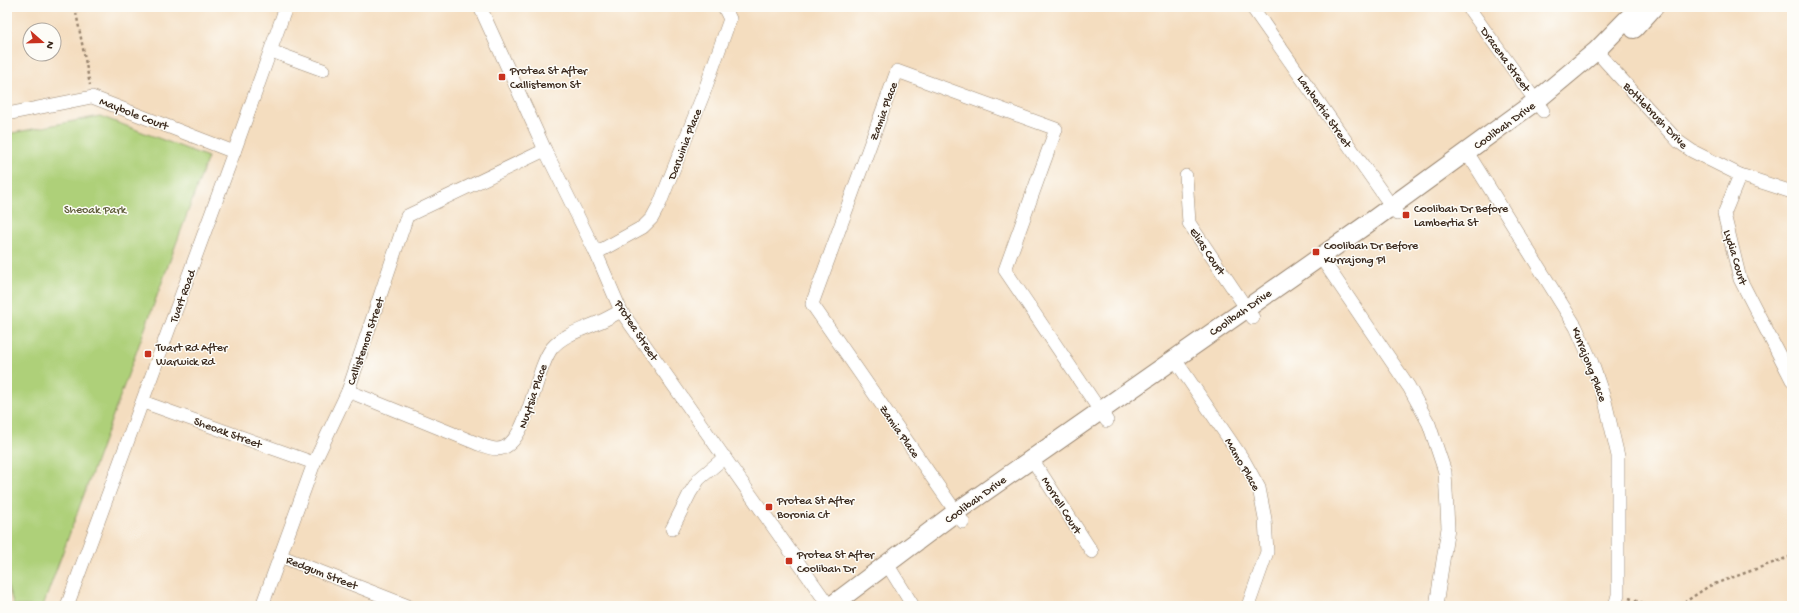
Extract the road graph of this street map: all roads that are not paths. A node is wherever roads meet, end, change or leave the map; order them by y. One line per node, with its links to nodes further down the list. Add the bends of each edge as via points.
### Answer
1 (286, 7): 8 (street, Tuart Road)
2 (480, 7): 13 (street, Protea Street)
3 (724, 7): 20 (street, Darwinia Place, via 730,19 660,203 652,218 643,226)
4 (1252, 7): 19 (street, Lambertia Street)
5 (1468, 7): 11 (street, Dracena Street)
6 (1639, 7): 9 (main road, Coolibah Drive)
7 (1654, 7): 9 (main road, Coolibah Drive)
8 (271, 50): 10 (street); 14 (street, Tuart Road)
9 (1600, 56): 11 (main road, Coolibah Drive); 16 (street, Bottlebrush Drive, via 1679,142)
10 (323, 70)
11 (1539, 106): 15 (main road, Coolibah Drive)
12 (7, 114): 14 (street, Maybole Court, via 92,97)
13 (544, 150): 20 (street, Protea Street); 26 (street, Callistemon Street, via 407,216)
14 (234, 152): 27 (street, Tuart Road)
15 (1469, 157): 19 (main road, Coolibah Drive); 37 (street, Kurrajong Place, via 1576,327 1605,401 1618,456)
16 (1740, 175): 18 (street, Bottlebrush Drive); 25 (street, Lydia Court, via 1724,214 1727,229 1740,279)
17 (1186, 176): 23 (street, Elias Court, via 1189,223)
18 (1792, 192)
19 (1394, 210): 21 (main road, Coolibah Drive)
20 (596, 253): 22 (street, Protea Street)
21 (1323, 261): 23 (main road, Coolibah Drive); 45 (street, via 1410,387 1429,424 1445,472 1448,528)
22 (621, 311): 26 (street, Nuytsia Place, via 565,337 552,347 538,374 520,431 509,445 503,447 496,449 476,443); 29 (street, Protea Street)
23 (1250, 313): 24 (main road, Coolibah Drive)
24 (1178, 363): 28 (main road, Coolibah Drive); 44 (street, Mamo Place, via 1244,461 1259,488 1265,519 1267,552)
25 (1792, 380)
26 (348, 392): 30 (street, Callistemon Street)
27 (143, 402): 30 (street, Sheoak Street); 38 (street, Tuart Road)
28 (1104, 416): 31 (main road, Coolibah Drive); 32 (street, Zamia Place, via 1005,270 1056,129 897,71 812,304)
29 (725, 457): 33 (street, via 699,479); 41 (street, Protea Street)
30 (314, 463): 35 (street, Callistemon Street)
31 (1035, 463): 32 (main road, Coolibah Drive); 34 (street, Morrell Court)
32 (960, 517): 36 (main road, Coolibah Drive)
33 (672, 529)
34 (1092, 552)
35 (280, 556): 39 (street, Callistemon Street); 40 (street, Redgum Street)
36 (890, 569): 41 (main road, Coolibah Drive); 42 (main road, Coolibah Drive); 43 (street)
37 (1616, 600)
38 (67, 606)
39 (262, 606)
40 (408, 606)
41 (830, 606)
42 (850, 606)
43 (913, 606)
44 (1248, 606)
45 (1436, 606)

